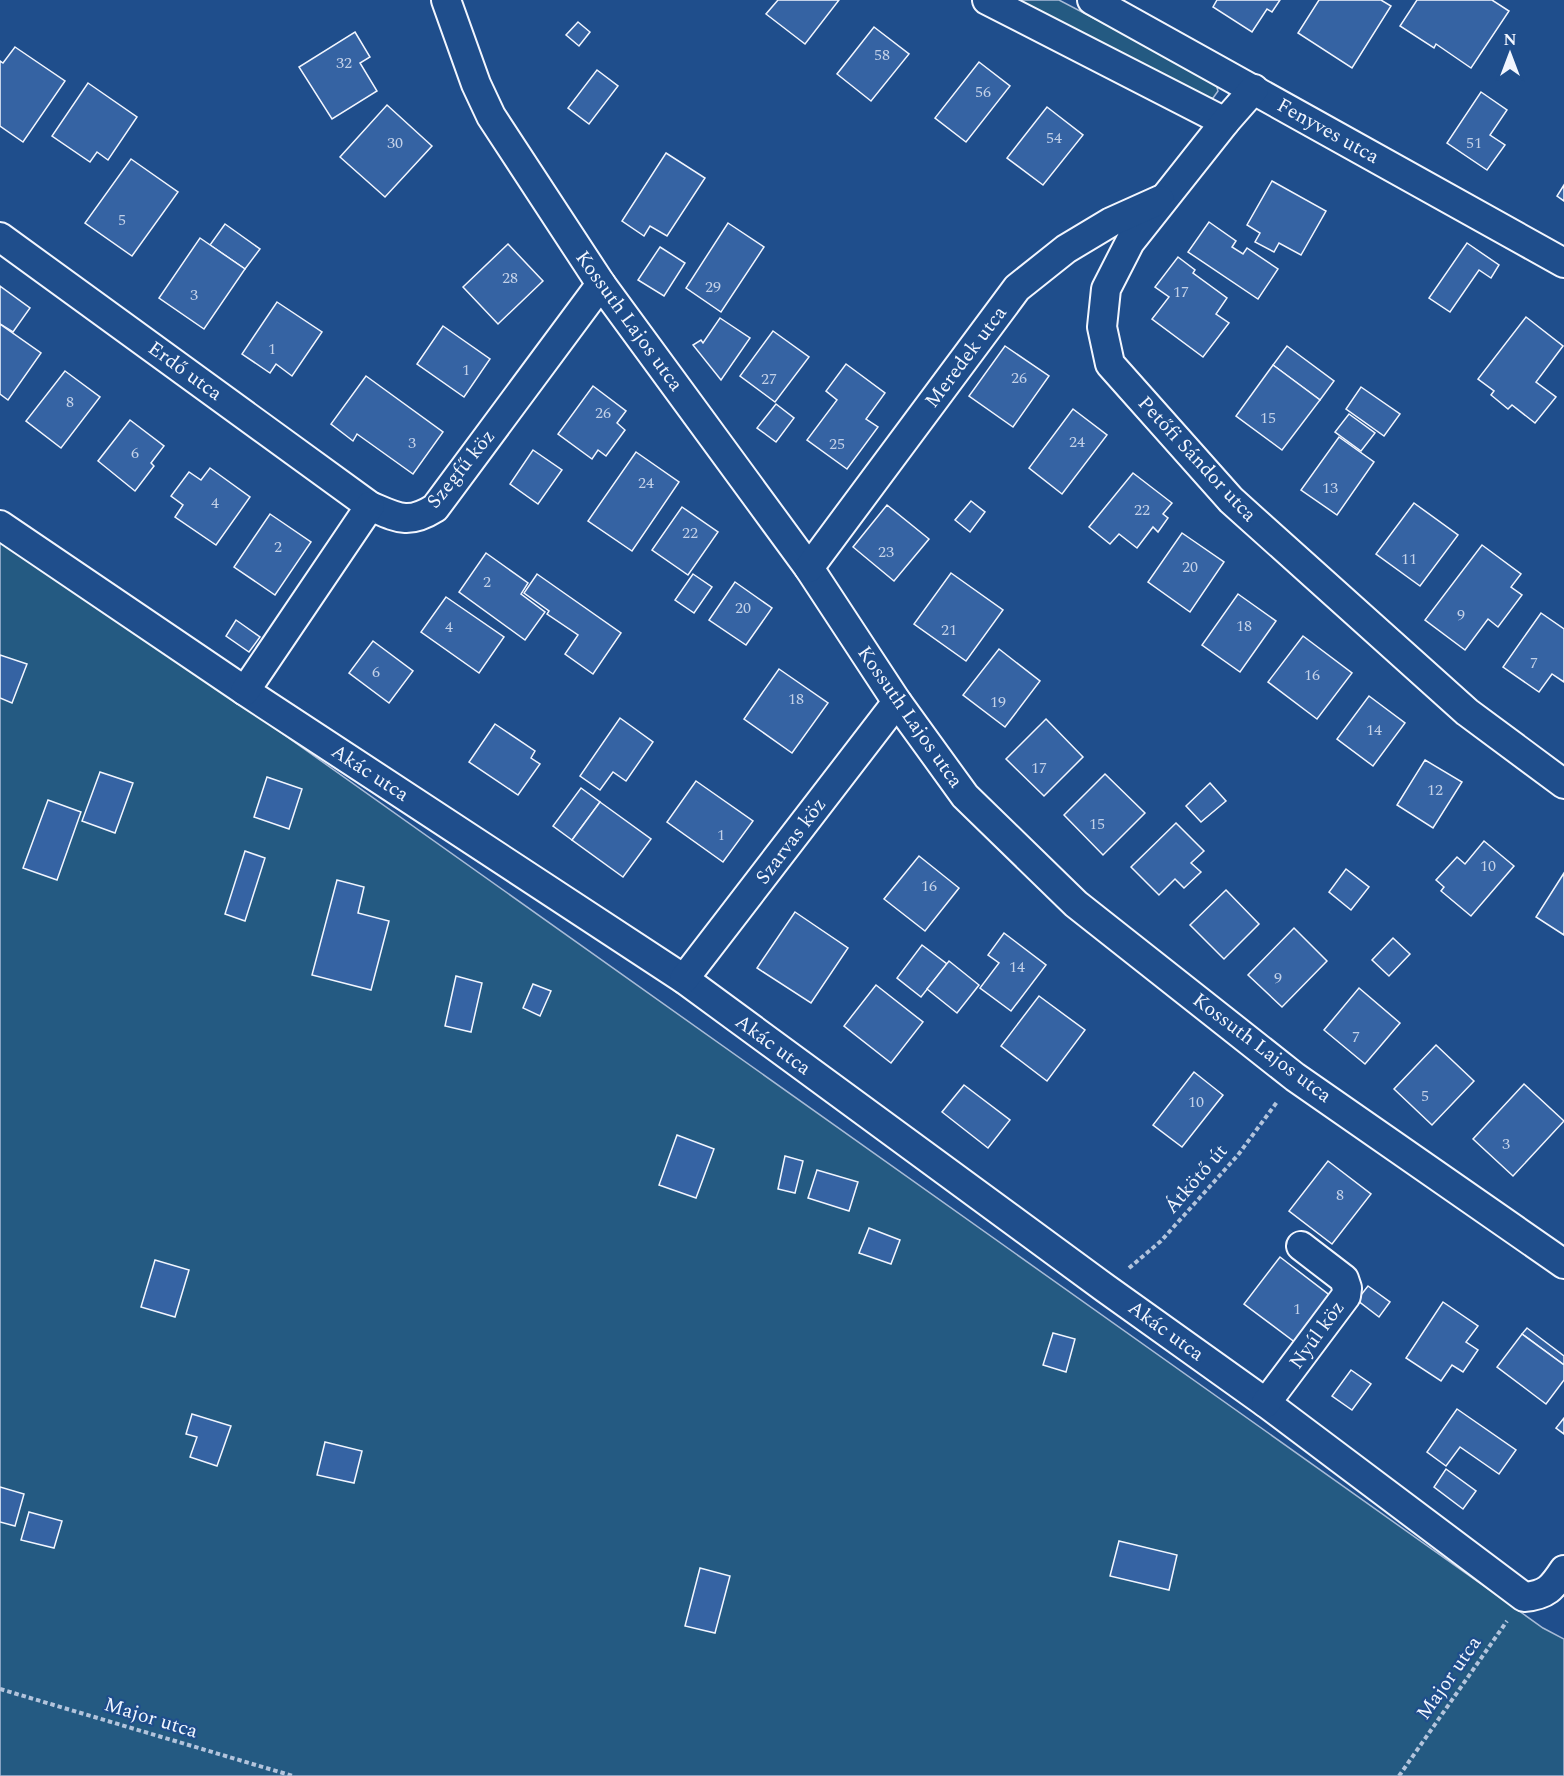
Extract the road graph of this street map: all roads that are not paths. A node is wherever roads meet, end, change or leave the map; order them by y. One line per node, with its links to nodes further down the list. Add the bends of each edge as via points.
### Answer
1 (446, 0): 9 (street, Kossuth Lajos utca, via 491,116)
2 (987, 0): 5 (street)
3 (1092, 0): 4 (street, Fenyves utca)
4 (1254, 89): 5 (street, Petőfi Sándor utca); 8 (street, Fenyves utca)
5 (1225, 122): 6 (street, Petőfi Sándor utca)
6 (1166, 197): 12 (street, Meredek utca, via 1111,222 1017,288); 15 (street, Petőfi Sándor utca, via 1130,242 1106,290 1102,327 1110,364 1231,501 1467,712)
7 (0, 237): 10 (street, Erdő utca)
8 (1564, 263)
9 (601, 284): 10 (street, Szegfű köz, via 435,508 408,519); 12 (street, Kossuth Lajos utca)
10 (370, 506): 13 (street)
11 (0, 525): 13 (street, Akác utca)
12 (809, 568): 14 (street, Kossuth Lajos utca)
13 (245, 691): 16 (street, Akác utca)
14 (897, 702): 16 (street, Szarvas köz); 18 (street, Kossuth Lajos utca, via 965,796 1076,904 1295,1077)
15 (1564, 784)
16 (684, 980): 19 (street, Akác utca)
17 (1301, 1246): 19 (street, Nyúl köz, via 1344,1280 1346,1296)
18 (1564, 1264)
19 (1266, 1403): 20 (street, Akác utca, via 1524,1597 1538,1596 1550,1589)
20 (1564, 1570)

